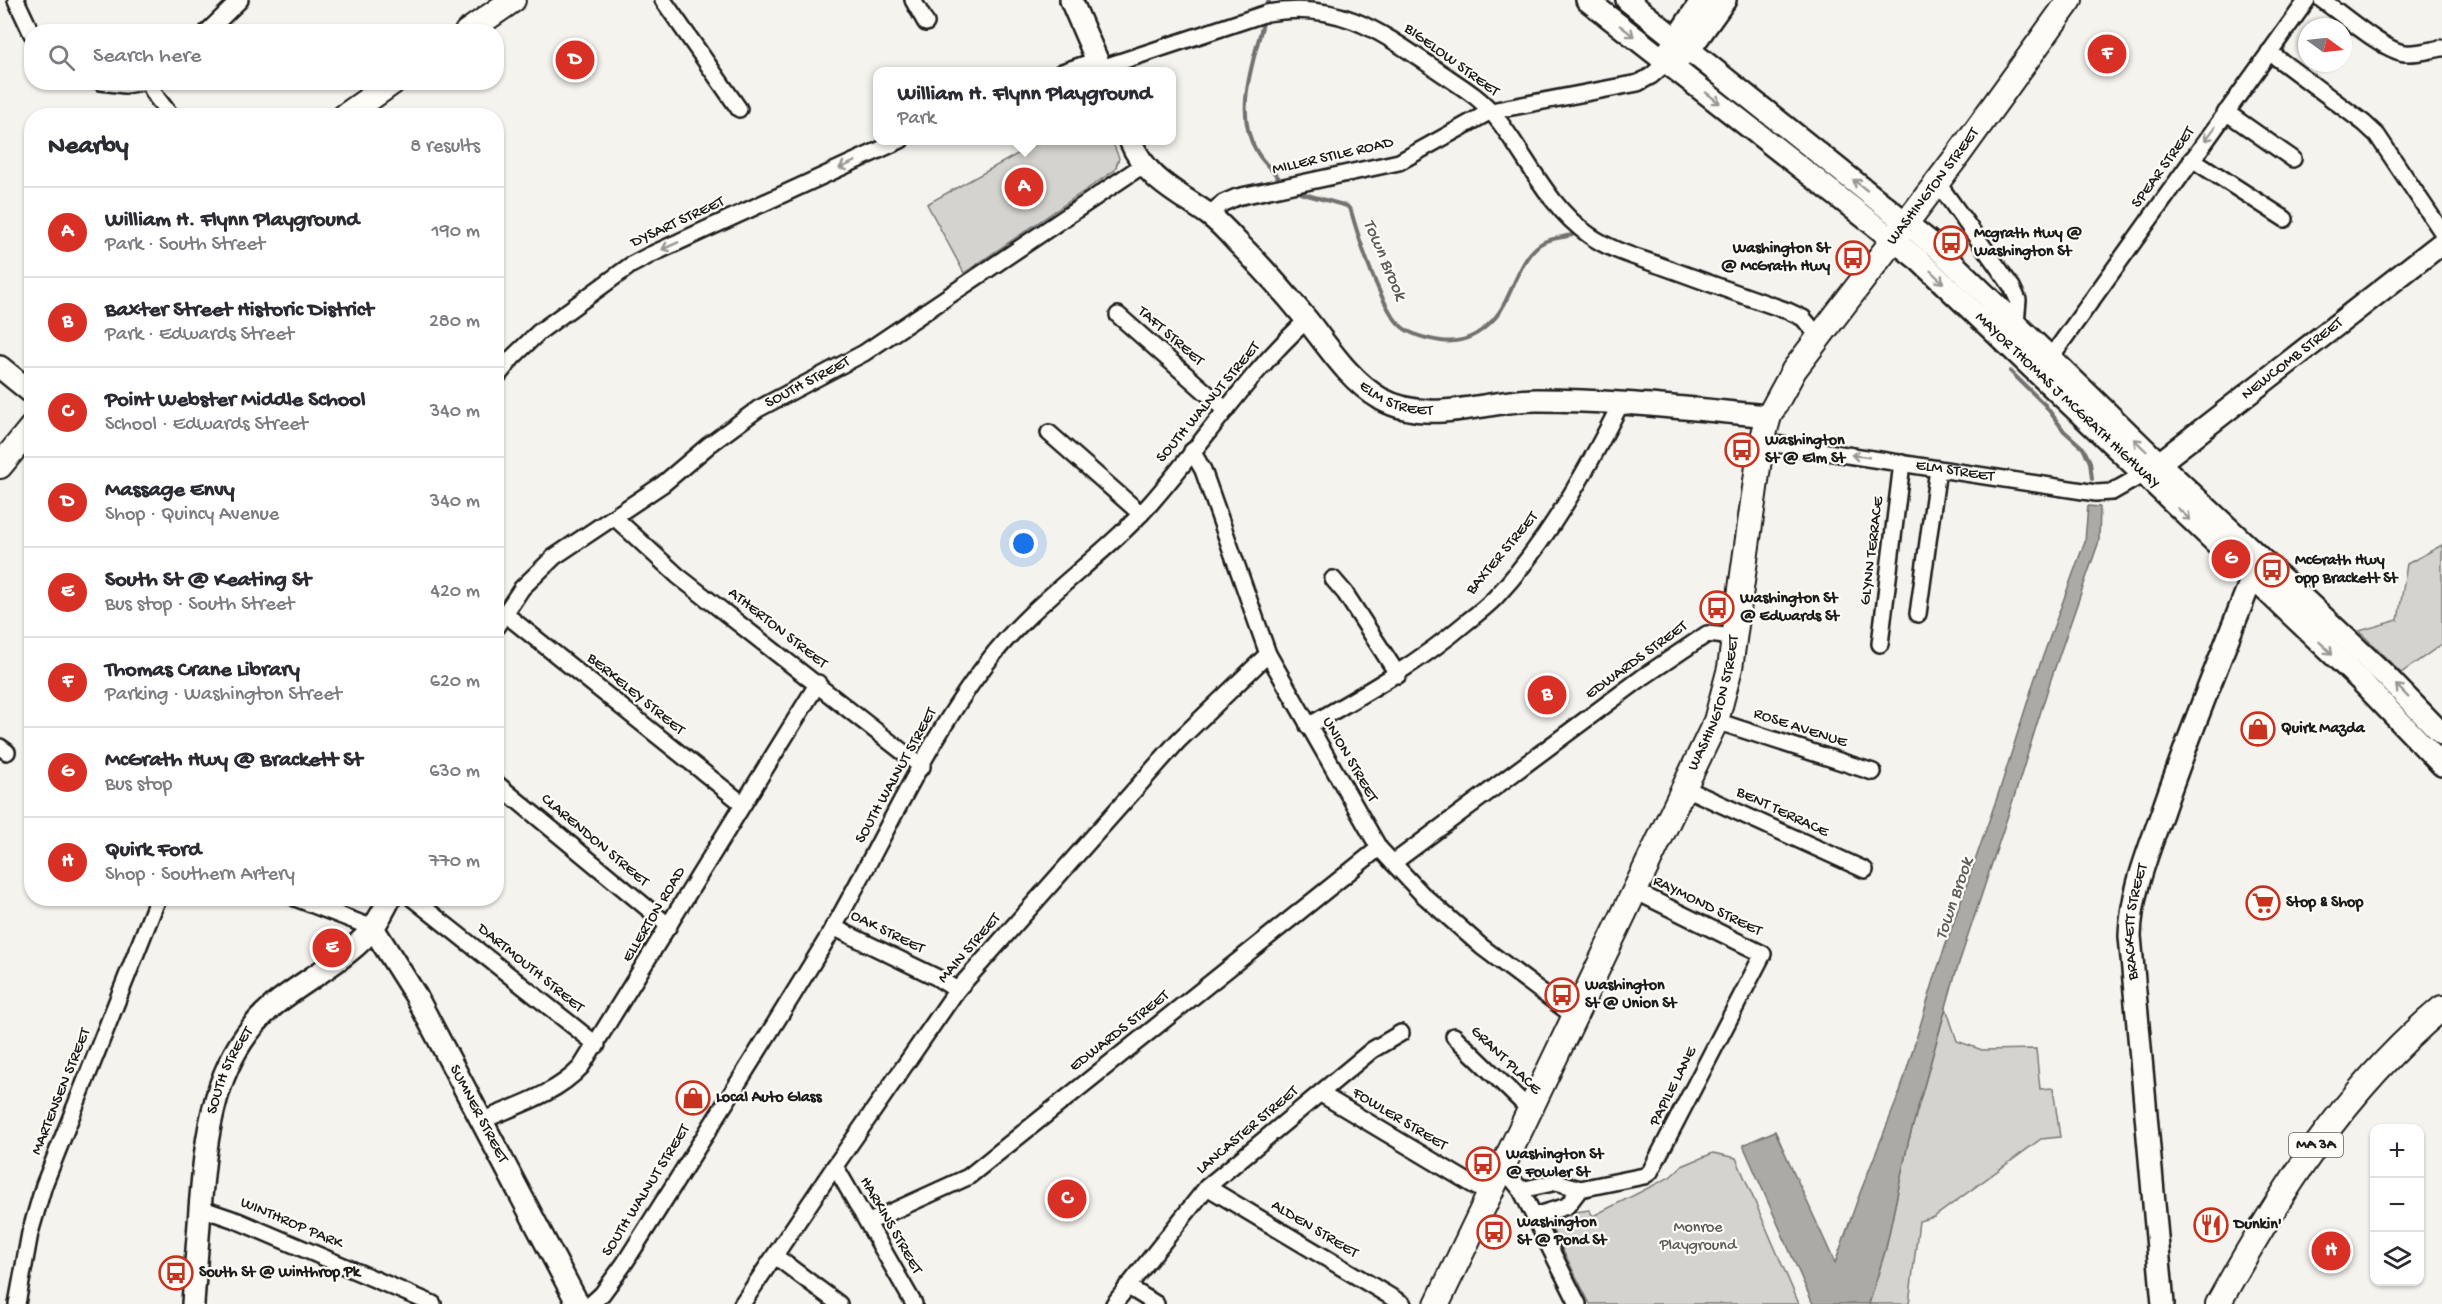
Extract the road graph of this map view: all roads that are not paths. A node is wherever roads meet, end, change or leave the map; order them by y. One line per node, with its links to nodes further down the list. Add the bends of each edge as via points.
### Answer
1 (16, 0): 15 (street)
2 (240, 0): 16 (street)
3 (513, 0): 17 (main road)
4 (663, 0): 27 (street)
5 (913, 0): 14 (street)
6 (1071, 0): 22 (street)
7 (1587, 0): 21 (street, MAYOR THOMAS J MCGRATH HIGHWAY, one-way to 21)
8 (1627, 0): 18 (street, MAYOR THOMAS J MCGRATH HIGHWAY)
9 (1702, 0): 18 (street)
10 (1725, 0): 18 (street)
11 (2070, 0): 35 (main road, WASHINGTON STREET)
12 (2307, 0): 20 (street, SPEAR STREET)
13 (2322, 0): 19 (street, via 2389,48 2403,53)
14 (926, 22)
15 (27, 24)
16 (215, 24)
17 (478, 24)
18 (1683, 44): 21 (street, via 1667,55); 38 (street, MAYOR THOMAS J MCGRATH HIGHWAY, one-way to 18)
19 (2442, 48)
20 (2269, 52): 29 (street, SPEAR STREET); 39 (street, via 2377,135)
21 (1667, 62): 28 (street, MILLER STILE ROAD, via 1638,83); 38 (street, MAYOR THOMAS J MCGRATH HIGHWAY, one-way to 38)
22 (1100, 66): 28 (street, BIGELOW STREET, via 1267,13 1323,12 1374,28 1471,93)
23 (153, 90): 25 (street)
24 (382, 90): 26 (main road)
25 (165, 108)
26 (356, 108)
27 (739, 109)
28 (1491, 111): 36 (street, MILLER STILE ROAD, via 1399,162 1237,197); 44 (street, BIGELOW STREET, via 1556,205 1587,234 1638,258 1803,318)
29 (2226, 112): 32 (street, SPEAR STREET, one-way to 32); 33 (street)
30 (891, 145): 47 (street, DYSART STREET, one-way to 47, via 631,265 539,332)
31 (1132, 145): 34 (street, ELM STREET)
32 (2192, 159): 37 (street); 45 (street, SPEAR STREET)
33 (2293, 159)
34 (1143, 165): 36 (street, ELM STREET, via 1156,179); 61 (street, SOUTH STREET, via 864,353 758,409)
35 (1937, 182): 38 (main road, WASHINGTON STREET); 43 (street, via 2012,287 2018,300)
36 (1208, 215): 42 (street, ELM STREET, via 1228,231)
37 (2285, 219)
38 (1900, 230): 43 (street, MAYOR THOMAS J MCGRATH HIGHWAY, via 1936,247); 44 (main road, WASHINGTON STREET); 59 (street, MAYOR THOMAS J MCGRATH HIGHWAY, one-way to 59, via 1927,267)
39 (2442, 232)
40 (2442, 243): 59 (street, NEWCOMB STREET)
41 (1118, 315): 50 (street, TAFT STREET)
42 (1306, 320): 49 (street, ELM STREET, via 1362,386 1396,406 1432,412 1518,401); 50 (street, SOUTH WALNUT STREET)
43 (2016, 324): 45 (street, MAYOR THOMAS J MCGRATH HIGHWAY)
44 (1819, 336): 51 (main road, WASHINGTON STREET, via 1780,393)
45 (2051, 357): 59 (street, MAYOR THOMAS J MCGRATH HIGHWAY, one-way to 45)
46 (0, 367): 48 (street)
47 (504, 368)
48 (24, 386)
49 (1622, 403): 51 (street, ELM STREET); 69 (street, BAXTER STREET, via 1582,479 1495,598)
50 (1226, 410): 55 (street, SOUTH WALNUT STREET)
51 (1769, 417): 54 (main road, WASHINGTON STREET)
52 (1049, 433): 60 (street)
53 (24, 437): 57 (main road)
54 (1762, 442): 56 (street, ELM STREET, one-way to 54); 66 (main road, WASHINGTON STREET)
55 (1192, 451): 60 (street, SOUTH WALNUT STREET); 68 (street, UNION STREET, via 1203,470)
56 (1902, 463): 58 (street, ELM STREET); 67 (street, GLYNN TERRACE)
57 (0, 466)
58 (1938, 469): 59 (street, ELM STREET, via 2096,493 2112,492); 65 (street)
59 (2151, 469): 62 (street, MAYOR THOMAS J MCGRATH HIGHWAY)
60 (1141, 514): 75 (street, SOUTH WALNUT STREET, via 1003,642 970,686)
61 (614, 517): 64 (street, SOUTH STREET, via 554,557 522,588); 70 (street, ATHERTON STREET, via 678,576)
62 (2258, 570): 73 (street, MAYOR THOMAS J MCGRATH HIGHWAY, one-way to 62, via 2385,675); 74 (street, MAYOR THOMAS J MCGRATH HIGHWAY, one-way to 74); 125 (street, BRACKETT STREET, via 2174,776 2131,915)
63 (1333, 579): 69 (street)
64 (504, 613): 79 (street, BERKELEY STREET)
65 (1918, 614)
66 (1735, 637): 71 (main road, WASHINGTON STREET); 81 (street, EDWARDS STREET, via 1707,633)
67 (1880, 644)
68 (1268, 654): 72 (street, UNION STREET); 92 (street, MAIN STREET, via 1178,741)
69 (1398, 675): 72 (street, BAXTER STREET)
70 (818, 683): 75 (street, ATHERTON STREET); 79 (street, ELLERTON ROAD)
71 (1716, 721): 76 (street, ROSE AVENUE); 77 (main road, WASHINGTON STREET)
72 (1308, 726): 80 (street, UNION STREET)
73 (2442, 734)
74 (2442, 765)
75 (922, 767): 89 (street, SOUTH WALNUT STREET)
76 (1873, 772)
77 (1685, 788): 82 (street, BENT TERRACE); 83 (main road, WASHINGTON STREET)
78 (504, 790): 88 (street, CLARENDON STREET)
79 (743, 804): 88 (street, ELLERTON ROAD)
80 (1379, 848): 81 (street, UNION STREET); 109 (street, EDWARDS STREET, via 968,1176)
81 (1394, 863): 94 (street, UNION STREET, via 1422,894 1482,947)
82 (1865, 870)
83 (1635, 891): 91 (street, RAYMOND STREET); 94 (main road, WASHINGTON STREET)
84 (155, 906): 112 (street, MARTENSEN STREET, via 44,1185 28,1241)
85 (316, 906): 90 (street)
86 (385, 906): 90 (street, SOUTH STREET)
87 (422, 906): 97 (street, DARTMOUTH STREET)
88 (669, 926): 97 (street, ELLERTON ROAD)
89 (833, 927): 92 (street, OAK STREET); 116 (street, SOUTH WALNUT STREET, via 624,1264)
90 (373, 928): 100 (street, SUMNER STREET, via 416,996); 107 (street, SOUTH STREET, via 272,1007 236,1050 224,1072 209,1127)
91 (1763, 954): 104 (street, PAPILE LANE, via 1650,1172)
92 (957, 990): 101 (street, MAIN STREET)
93 (2442, 1008): 126 (main road, MA 3A, via 2368,1080 2327,1130 2280,1195)
94 (1575, 1017): 99 (main road, WASHINGTON STREET)
95 (1401, 1033): 98 (street, LANCASTER STREET, via 1372,1050)
96 (1454, 1036): 99 (street, GRANT PLACE)
97 (597, 1045): 100 (street, ELLERTON ROAD, via 569,1080)
98 (1321, 1094): 103 (street, LANCASTER STREET); 106 (street, FOWLER STREET)
99 (1531, 1111): 102 (main road, WASHINGTON STREET)
100 (481, 1121): 115 (street, SUMNER STREET)
101 (835, 1166): 109 (street, HARKINS STREET); 110 (street, MAIN STREET)
102 (1503, 1168): 105 (street); 106 (main road, WASHINGTON STREET)
103 (1207, 1187): 111 (street, LANCASTER STREET); 122 (street, ALDEN STREET)
104 (1580, 1189): 105 (street, PAPILE LANE, via 1557,1182); 108 (street, via 1567,1206)
105 (1521, 1190): 108 (street)
106 (1490, 1195): 123 (main road, WASHINGTON STREET)
107 (200, 1208): 113 (street, SOUTH STREET); 114 (street, WINTHROP PARK)
108 (1534, 1216): 124 (street)
109 (869, 1222): 119 (street, HARKINS STREET)
110 (775, 1256): 117 (street, MAIN STREET); 118 (street)
111 (1127, 1286): 120 (street, LANCASTER STREET); 121 (street)
112 (17, 1304)
113 (194, 1304)
114 (433, 1304)
115 (578, 1304)
116 (591, 1304)
117 (742, 1304)
118 (839, 1304)
119 (914, 1304)
120 (1113, 1304)
121 (1156, 1304)
122 (1403, 1304)
123 (1437, 1304)
124 (1578, 1304)
125 (2163, 1304)
126 (2218, 1304)

